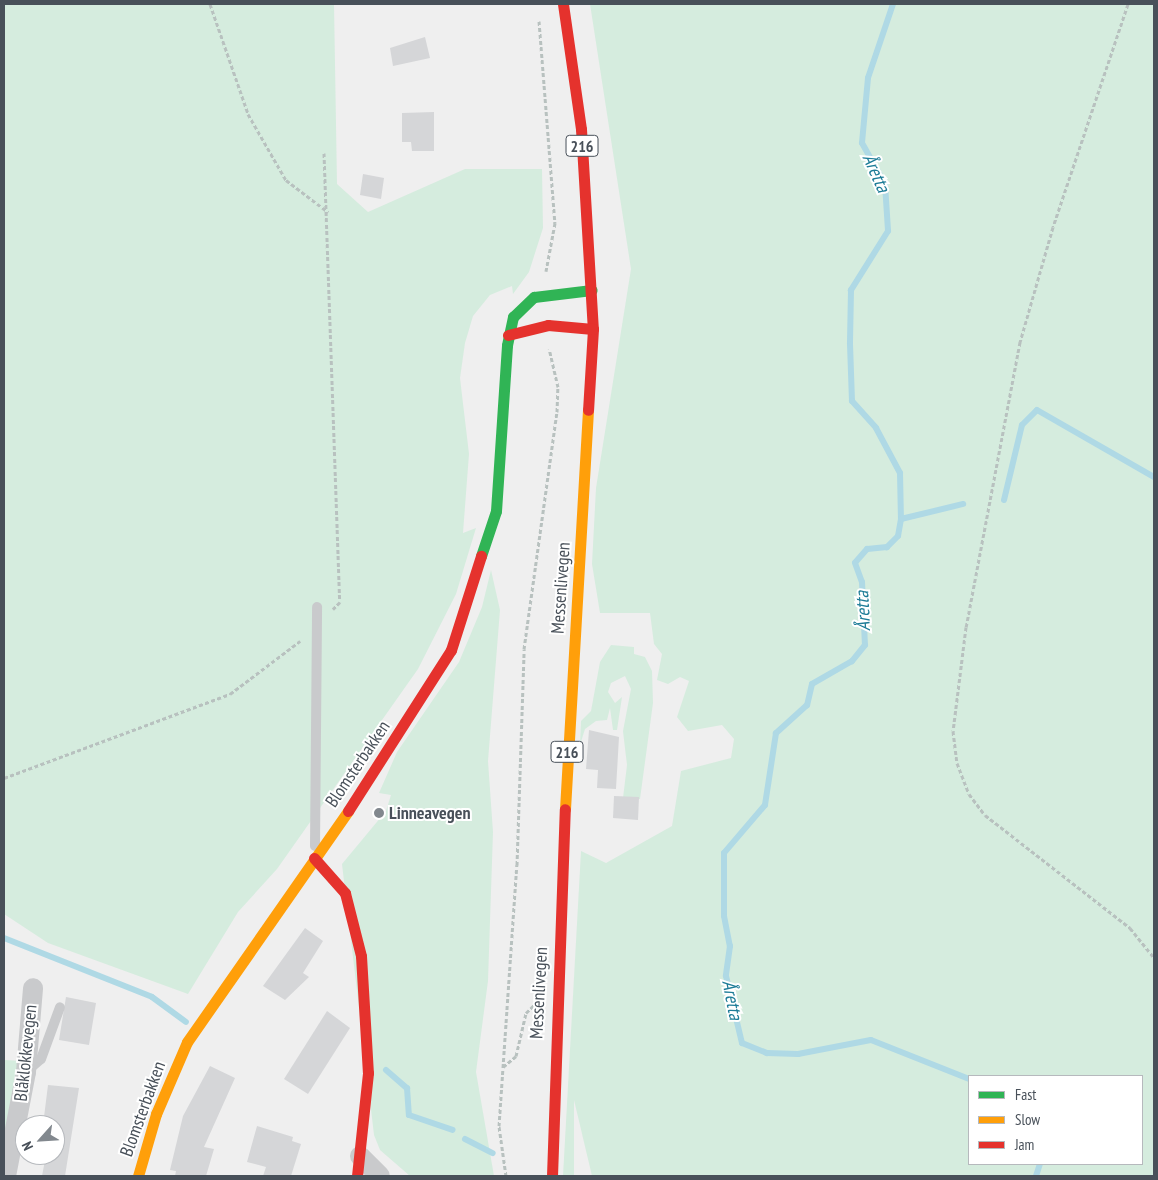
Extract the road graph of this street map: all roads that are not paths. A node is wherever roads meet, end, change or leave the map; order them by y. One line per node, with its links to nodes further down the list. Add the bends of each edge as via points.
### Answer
1 (563, 4): 2 (street, Messenlivegen / 216, via 580,129)
2 (592, 290): 3 (street, Messenlivegen / 216); 4 (street, Blomsterbakken, via 534,297 521,305)
3 (593, 329): 4 (street, via 548,325); 15 (street, Messenlivegen / 216, via 556,1003)
4 (508, 335): 6 (street, Blomsterbakken, via 496,511 464,620 434,681)
5 (317, 607): 6 (lane)
6 (314, 858): 10 (street, via 345,893 359,937 368,1073); 12 (street, Blomsterbakken, via 188,1042 156,1114)
7 (33, 988): 9 (street, Blåklokkevegen)
8 (60, 1007): 9 (lane, via 41,1059)
9 (26, 1072): 11 (street, Blåklokkevegen)
10 (360, 1156): 13 (street); 14 (street)
11 (6, 1176)
12 (138, 1176)
13 (357, 1176)
14 (380, 1176)
15 (552, 1176)

